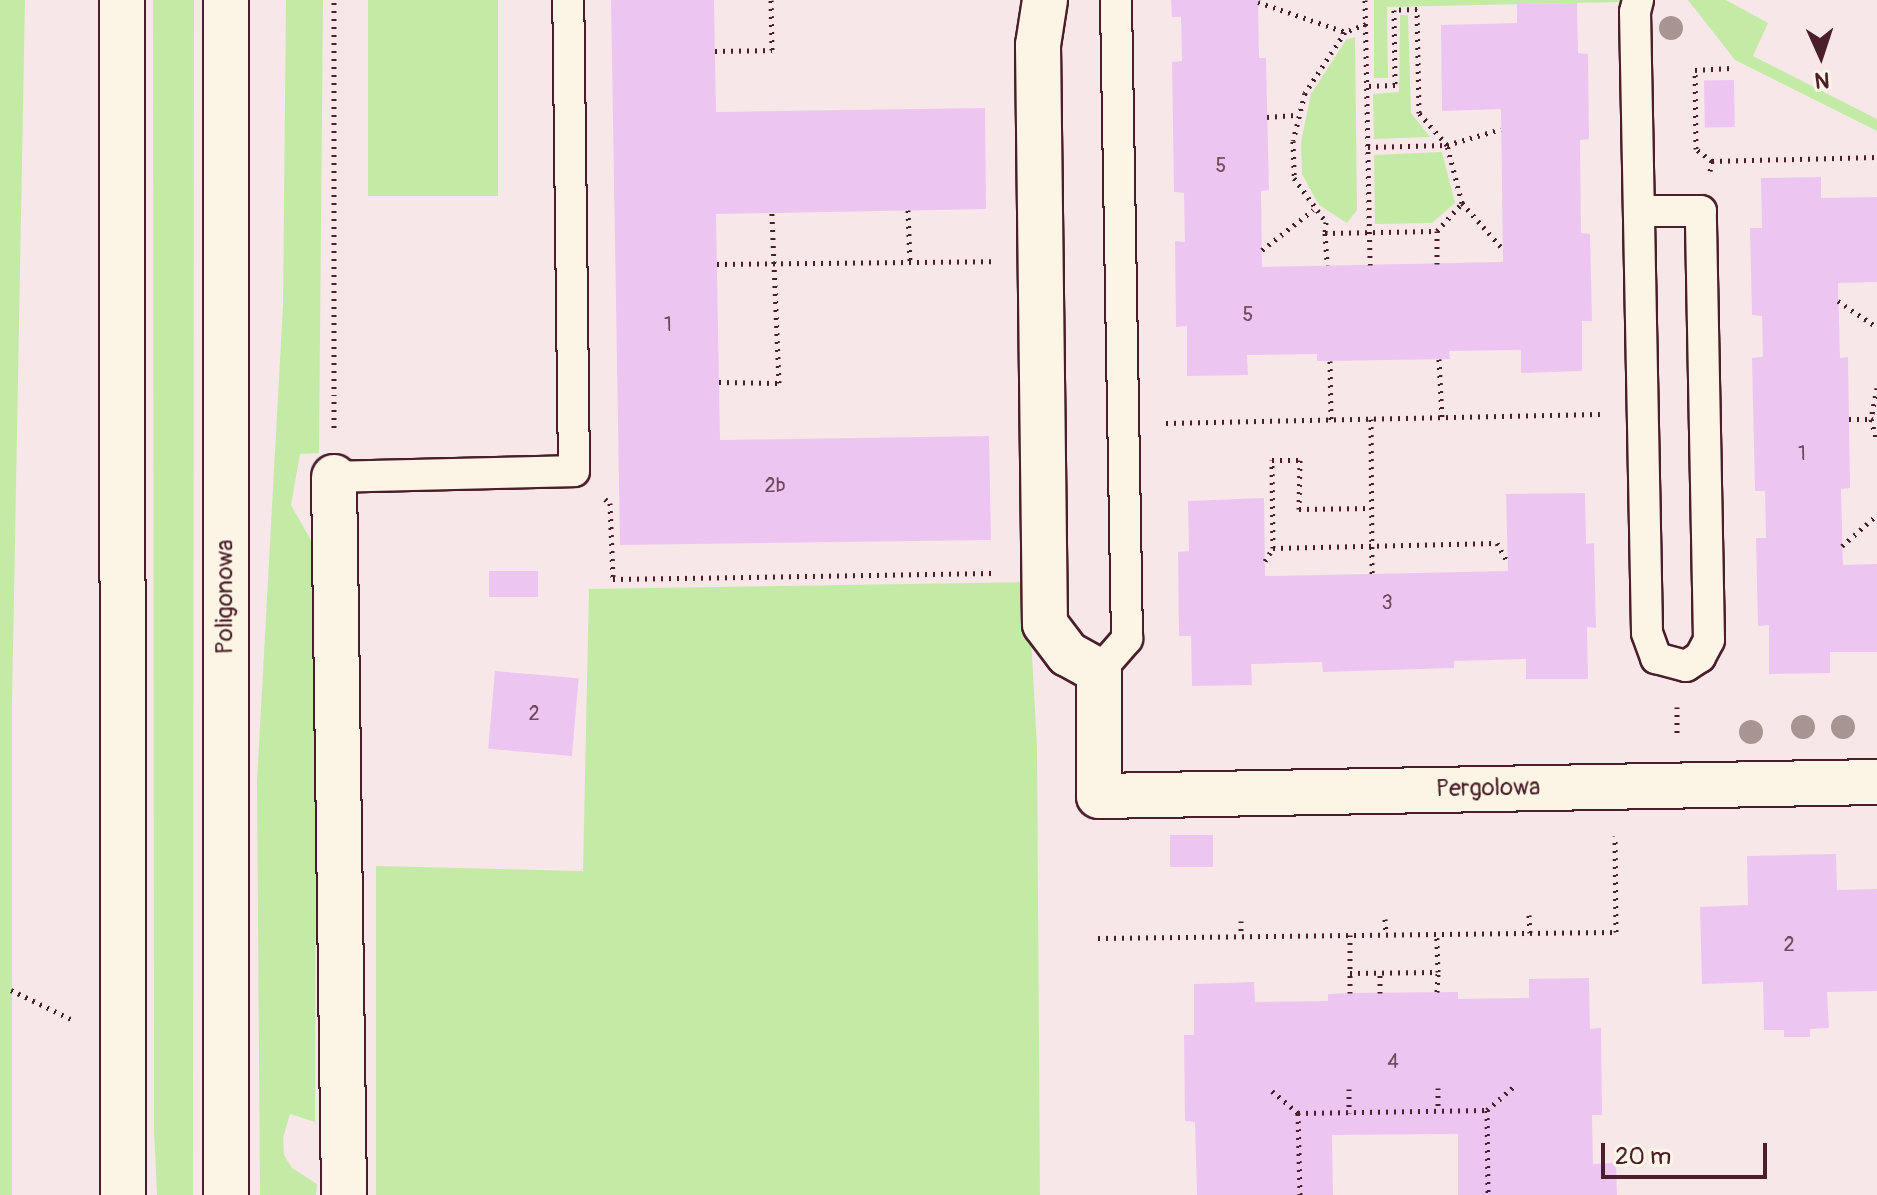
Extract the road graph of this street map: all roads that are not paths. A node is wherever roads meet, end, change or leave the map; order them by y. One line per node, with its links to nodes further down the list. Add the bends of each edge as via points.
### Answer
1 (122, 0): 11 (main road)
2 (226, 0): 12 (main road, Poligonowa)
3 (568, 0): 8 (lane, via 574,471)
4 (1045, 0): 9 (main road, via 1038,45 1045,624 1054,641)
5 (1116, 0): 9 (lane, via 1127,639)
6 (1638, 0): 7 (lane)
7 (1640, 211): 7 (lane, via 1701,211 1709,640 1700,657 1686,666 1656,658 1647,633)
8 (334, 477): 13 (main road)
9 (1099, 671): 10 (main road, Pergolowa, via 1099,796)
10 (1877, 782)
11 (123, 1195)
12 (226, 1195)
13 (344, 1195)

